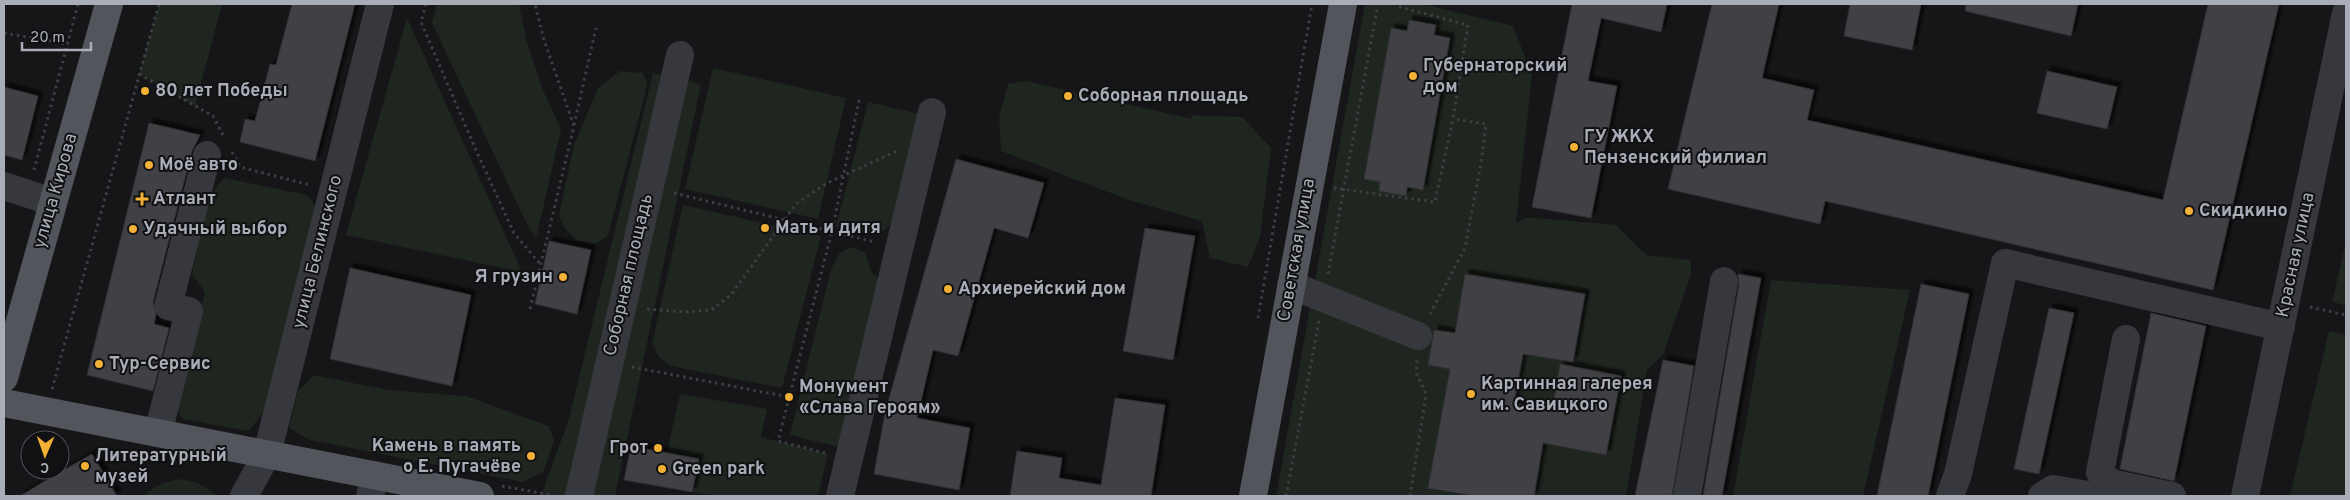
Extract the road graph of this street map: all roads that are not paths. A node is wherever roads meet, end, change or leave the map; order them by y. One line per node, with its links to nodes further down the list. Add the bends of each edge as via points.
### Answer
1 (108, 4): 10 (main road, улица Кирова)
2 (380, 4): 19 (street, улица Белинского)
3 (1342, 4): 12 (main road, Советская улица)
4 (2346, 14): 6 (street, Красная улица)
5 (680, 54): 24 (street, Соборная площадь)
6 (2338, 100): 13 (street, Красная улица)
7 (929, 124): 25 (street)
8 (222, 149): 18 (street, via 168,306 189,311)
9 (16, 190): 10 (street)
10 (53, 202): 16 (main road, улица Кирова)
11 (1724, 281): 27 (street)
12 (1291, 285): 14 (street); 26 (main road, Советская улица)
13 (2281, 327): 28 (street, via 2005,263 1958,474); 32 (street, Красная улица)
14 (1418, 336)
15 (2126, 339): 22 (street, via 2100,472)
16 (4, 378)
17 (4, 403): 18 (main road)
18 (158, 433): 19 (main road)
19 (267, 454): 20 (main road); 23 (street, улица Белинского)
20 (372, 486): 21 (main road)
21 (488, 490)
22 (2118, 491): 31 (street)
23 (244, 496)
24 (578, 496)
25 (840, 496)
26 (1253, 496)
27 (1687, 496)
28 (1950, 496)
29 (2042, 496): 30 (street, via 2052,489)
30 (2094, 496)
31 (2172, 496)
32 (2246, 496)

